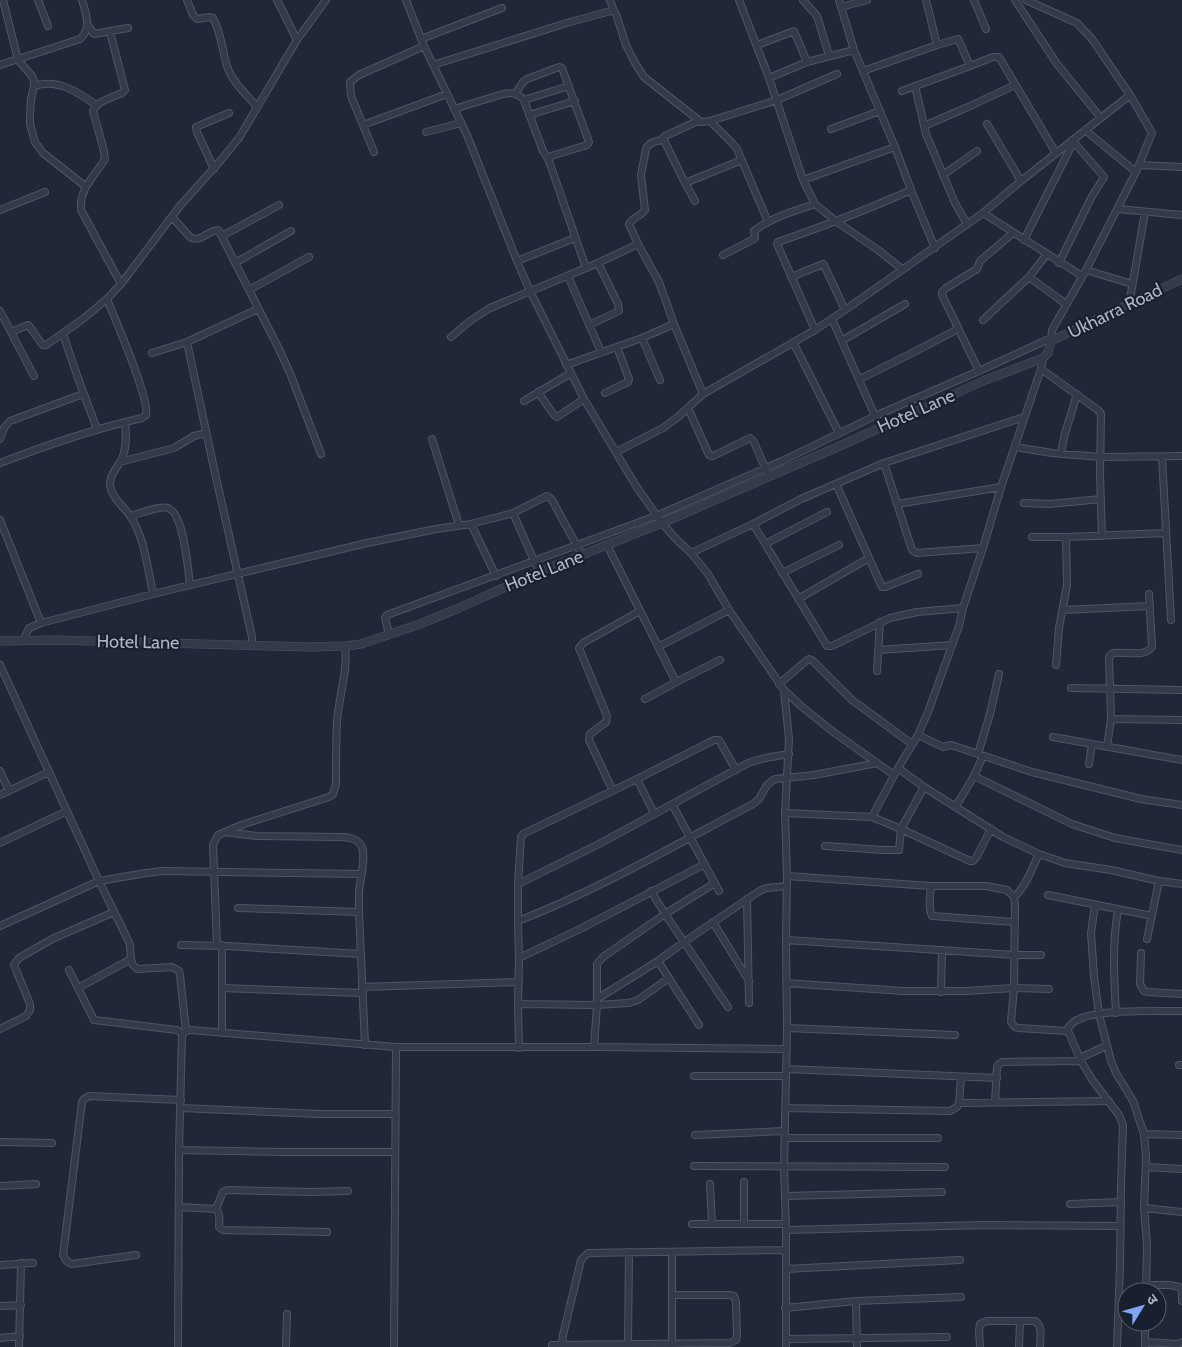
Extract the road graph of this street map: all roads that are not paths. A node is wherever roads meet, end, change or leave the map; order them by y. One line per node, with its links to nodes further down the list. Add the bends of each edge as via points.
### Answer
1 (3, 0): 31 (street)
2 (38, 0): 20 (street)
3 (82, 0): 19 (street)
4 (187, 0): 51 (street, via 197,19 213,18 228,68)
5 (278, 0): 25 (street)
6 (326, 0): 25 (street)
7 (406, 0): 24 (street)
8 (610, 0): 18 (street)
9 (739, 0): 27 (street)
10 (803, 0): 30 (street, via 818,16)
11 (868, 0): 16 (street)
12 (926, 0): 26 (street)
13 (974, 0): 22 (street)
14 (1015, 0): 56 (street, via 1056,64)
15 (1026, 0): 46 (street, via 1077,23 1092,39)
16 (840, 3): 29 (street)
17 (502, 8): 24 (street)
18 (614, 11): 34 (street); 57 (street, via 626,45 644,77)
19 (88, 25): 23 (street, via 94,34); 31 (street, via 80,39)
20 (48, 26)
21 (128, 28): 23 (street)
22 (986, 29)
23 (110, 32): 50 (street, via 125,90)
24 (421, 39): 28 (street)
25 (297, 40): 51 (street)
26 (937, 44): 35 (street, via 958,39); 36 (street)
27 (757, 45): 32 (street, via 794,31); 38 (street)
28 (424, 46): 34 (street); 61 (street, via 350,82 351,96)
29 (854, 50): 30 (street); 36 (street)
30 (829, 55): 32 (street)
31 (18, 60): 33 (street); 40 (street, via 32,76)
32 (807, 62): 38 (street)
33 (0, 65)
34 (433, 65): 44 (street)
35 (970, 66): 39 (street, via 999,57); 42 (street)
36 (863, 71): 53 (street)
37 (837, 74): 48 (street)
38 (769, 78): 48 (street)
39 (1015, 85): 62 (street); 71 (street)
40 (34, 86): 50 (street, via 46,83 68,88); 82 (street, via 30,124 34,142 43,153)
41 (569, 86): 45 (street, via 560,67 527,79); 47 (street); 49 (street)
42 (915, 86): 43 (street); 62 (street)
43 (902, 91)
44 (447, 94): 52 (street); 61 (street)
45 (516, 94): 47 (street); 52 (street, via 503,94)
46 (1130, 95): 56 (street); 74 (street, via 1152,132)
47 (524, 100): 55 (street)
48 (777, 100): 58 (street); 79 (street)
49 (575, 101): 55 (street); 72 (street, via 589,142)
50 (96, 105): 82 (street, via 93,111 105,159)
51 (257, 107): 76 (street, via 239,138)
52 (454, 109): 59 (street)
53 (880, 111): 63 (street); 68 (street)
54 (229, 113): 76 (street, via 196,127)
55 (529, 115): 72 (street)
56 (1101, 118): 64 (street)
57 (698, 120): 58 (street, via 703,123); 66 (street)
58 (710, 121): 73 (street, via 737,148)
59 (461, 123): 65 (street); 107 (street)
60 (987, 124): 80 (street)
61 (363, 125): 70 (street)
62 (924, 126): 78 (street)
63 (831, 130)
64 (1085, 130): 67 (street); 77 (street)
65 (426, 132)
66 (663, 140): 81 (street); 102 (street, via 646,149 641,176 645,210 629,223)
67 (1073, 141): 71 (street); 101 (street); 110 (street, via 1104,177)
68 (895, 147): 79 (street); 83 (street)
69 (977, 151): 78 (street)
70 (374, 152)
71 (1056, 153): 80 (street)
72 (548, 159): 100 (street)
73 (742, 160): 81 (street); 94 (street)
74 (1140, 165): 75 (street); 77 (street)
75 (1182, 167)
76 (214, 169): 93 (street)
77 (1136, 172): 88 (street)
78 (943, 176): 96 (street)
79 (804, 180): 86 (street)
80 (1021, 181): 91 (street)
81 (685, 183): 85 (street)
82 (86, 186): 119 (street, via 80,202 81,210)
83 (911, 190): 95 (street); 103 (street)
84 (45, 192): 89 (street)
85 (695, 201)
86 (816, 204): 94 (street); 95 (street)
87 (279, 205): 99 (street)
88 (1118, 209): 90 (street); 113 (street)
89 (0, 210)
90 (1145, 212): 92 (street); 120 (street)
91 (983, 213): 96 (street); 98 (street)
92 (1182, 215)
93 (172, 218): 99 (street, via 194,239 214,230); 119 (street)
94 (768, 222): 105 (street, via 754,231 754,239)
95 (837, 222): 112 (street); 116 (street, via 778,242 777,247)
96 (967, 224): 103 (street)
97 (291, 231): 108 (street)
98 (1013, 233): 101 (street); 134 (street, via 980,261 977,269 943,290 942,295)
99 (222, 236): 108 (street)
100 (575, 238): 107 (street); 111 (street)
101 (1024, 240): 104 (street)
102 (638, 244): 109 (street); 133 (street, via 659,282)
103 (934, 248): 112 (street)
104 (1046, 254): 110 (street); 117 (street)
105 (723, 255)
106 (309, 257): 121 (street)
107 (517, 261): 122 (street)
108 (235, 263): 121 (street)
109 (598, 263): 111 (street); 132 (street, via 619,311)
110 (1059, 263): 115 (street)
111 (586, 268): 114 (street)
112 (902, 269): 129 (street)
113 (1086, 270): 115 (street); 120 (street)
114 (568, 276): 122 (street); 132 (street)
115 (1082, 276): 125 (street)
116 (791, 277): 129 (street, via 824,265); 135 (street)
117 (1029, 277): 125 (street); 131 (street)
118 (1182, 279): 126 (street, Ukharra Road)
119 (121, 284): 123 (street)
120 (1132, 284): 126 (street)
121 (249, 290): 127 (street)
122 (530, 292): 138 (street, via 490,308); 148 (street)
123 (107, 299): 137 (street); 165 (street, via 147,411 142,418)
124 (905, 304): 140 (street)
125 (1066, 304): 143 (street, via 1052,330)
126 (1129, 305): 143 (street, Ukharra Road)
127 (258, 309): 141 (street); 173 (street, via 290,373)
128 (0, 310): 136 (street)
129 (845, 310): 130 (street)
130 (832, 319): 135 (street); 140 (street)
131 (983, 320)
132 (589, 324): 145 (street)
133 (674, 324): 139 (street); 158 (street)
134 (958, 329): 150 (street); 153 (street)
135 (814, 330): 142 (street)
136 (11, 332): 137 (street, via 28,326 43,346); 152 (street)
137 (62, 334): 157 (street)
138 (451, 337)
139 (642, 338): 144 (street); 154 (street)
140 (843, 340): 153 (street)
141 (187, 342): 146 (street); 167 (street)
142 (793, 342): 158 (street); 168 (street)
143 (1051, 343): 147 (street); 150 (street)
144 (617, 347): 145 (street); 156 (street, via 629,380)
145 (601, 352): 148 (street)
146 (152, 353)
147 (1043, 358): 149 (street); 181 (street, Hotel Lane)
148 (566, 365): 151 (street)
149 (1041, 369): 159 (street); 164 (street)
150 (979, 371): 163 (street)
151 (571, 373): 155 (street); 160 (street)
152 (34, 376)
153 (860, 379): 163 (street)
154 (660, 380)
155 (538, 392): 160 (street, via 557,416); 161 (street)
156 (605, 393)
157 (83, 394): 166 (street); 170 (street, via 10,421)
158 (703, 394): 162 (street)
159 (1077, 394): 174 (street); 176 (street, via 1100,412)
160 (584, 399): 172 (street)
161 (524, 401)
162 (688, 408): 172 (street, via 663,428); 181 (street, via 709,455 750,438)
163 (875, 416): 168 (street)
164 (1024, 417): 171 (street); 180 (street)
165 (125, 422): 166 (street); 178 (street, via 126,447)
166 (97, 429): 179 (street)
167 (206, 433): 178 (street, via 174,448); 207 (street)
168 (840, 433): 181 (street)
169 (432, 438): 194 (street)
170 (0, 439)
171 (1015, 447): 174 (street); 183 (street)
172 (616, 452): 191 (street)
173 (321, 454)
174 (1061, 454): 176 (street)
175 (1182, 456): 177 (street)
176 (1101, 457): 177 (street); 184 (street)
177 (1162, 457): 195 (street)
178 (120, 462): 189 (street, via 110,483 115,500)
179 (0, 463)
180 (884, 463): 182 (street); 186 (street)
181 (767, 472): 191 (street, Hotel Lane)
182 (836, 484): 193 (street); 205 (street)
183 (1001, 487): 186 (street); 202 (street)
184 (1101, 499): 185 (street); 196 (street)
185 (1024, 503)
186 (897, 504): 202 (street, via 914,552)
187 (827, 512): 199 (street)
188 (513, 513): 192 (street); 203 (street, via 549,497); 206 (street)
189 (130, 516): 211 (street, via 166,507 172,510 182,530); 212 (street, via 142,542)
190 (0, 520): 221 (street)
191 (659, 520): 201 (street, Hotel Lane); 203 (street); 204 (street)
192 (471, 524): 194 (street); 210 (street)
193 (753, 524): 199 (street); 204 (street)
194 (460, 525): 207 (street)
195 (1166, 533): 196 (street); 220 (street)
196 (1102, 536): 198 (street)
197 (1032, 537): 198 (street)
198 (1066, 537): 218 (street, via 1067,585)
199 (765, 544): 208 (street)
200 (839, 545): 208 (street)
201 (607, 546): 203 (street, Hotel Lane); 219 (street)
202 (983, 548): 216 (street)
203 (579, 550): 206 (street, Hotel Lane); 206 (street)
204 (691, 553): 217 (street)
205 (869, 558): 209 (street, via 882,587); 214 (street)
206 (536, 566): 210 (street); 223 (street, Hotel Lane, via 459,608 420,624)
207 (238, 573): 211 (street); 226 (street)
208 (782, 573): 214 (street)
209 (918, 574)
210 (496, 576): 223 (street, via 388,615 385,618)
211 (190, 585): 212 (street)
212 (153, 594): 221 (street)
213 (1149, 594): 215 (street)
214 (798, 599): 222 (street, via 829,646)
215 (1150, 606): 218 (street); 240 (street, via 1151,650 1110,654)
216 (963, 608): 222 (street, via 908,614); 227 (street)
217 (729, 610): 229 (street); 238 (street)
218 (1063, 610): 233 (street)
219 (640, 611): 229 (street); 266 (street, via 579,648 607,716 606,722 590,734 590,740)
220 (1171, 620)
221 (40, 622): 224 (street)
222 (880, 622): 230 (street)
223 (388, 629): 228 (street, Hotel Lane, via 361,644)
224 (24, 636): 225 (street, Hotel Lane); 226 (street, Hotel Lane, via 55,640 218,644)
225 (0, 641)
226 (252, 641): 228 (street, Hotel Lane, via 309,648)
227 (952, 645): 230 (street); 246 (street)
228 (345, 646): 277 (street, via 333,794)
229 (658, 647): 237 (street)
230 (879, 650): 234 (street)
231 (720, 660): 237 (street)
232 (0, 665): 236 (street)
233 (1056, 665)
234 (877, 671)
235 (999, 674): 252 (street)
236 (3, 679): 259 (street)
237 (674, 683): 243 (street)
238 (779, 684): 241 (street); 248 (street, via 806,661 812,660 852,700)
239 (1070, 688): 240 (street)
240 (1110, 689): 242 (street); 244 (street)
241 (784, 690): 251 (street); 254 (street)
242 (1182, 690)
243 (645, 699)
244 (1111, 719): 245 (street); 250 (street)
245 (1182, 720)
246 (918, 735): 248 (street); 252 (street, via 944,747 951,745)
247 (1053, 737): 249 (street)
248 (912, 744): 256 (street)
249 (1092, 744): 250 (street); 255 (street)
250 (1107, 747): 253 (street)
251 (789, 754): 257 (street, via 765,758); 262 (street)
252 (980, 755): 261 (street); 269 (street, via 1083,786)
253 (1182, 760)
254 (877, 764): 260 (street); 262 (street)
255 (1089, 764)
256 (898, 768): 260 (street); 264 (street)
257 (736, 770): 263 (street, via 717,739); 268 (street)
258 (0, 771): 265 (street)
259 (49, 772): 265 (street); 271 (street)
260 (894, 775): 274 (street)
261 (974, 776): 270 (street); 281 (street, via 1072,824 1114,838)
262 (786, 777): 273 (street); 278 (street, via 770,781 753,804)
263 (637, 779): 266 (street); 272 (street)
264 (924, 787): 270 (street); 275 (street)
265 (9, 791): 267 (street)
266 (613, 791): 290 (street, via 523,834)
267 (0, 795)
268 (672, 804): 272 (street); 278 (street)
269 (1182, 805)
270 (956, 806): 276 (street)
271 (68, 811): 279 (street); 287 (street)
272 (654, 813): 290 (street)
273 (785, 813): 274 (street); 286 (street)
274 (872, 817): 275 (street)
275 (901, 829): 276 (street, via 970,861 976,858); 280 (street, via 900,848 896,851)
276 (991, 829): 282 (street)
277 (223, 832): 284 (street, via 218,834 214,845); 285 (street, via 354,838 364,856)
278 (690, 837): 283 (street); 306 (street, via 592,890)
279 (0, 843)
280 (825, 846)
281 (1182, 850)
282 (1039, 854): 288 (street, via 1065,863); 297 (street)
283 (705, 864): 289 (street); 294 (street)
284 (214, 872): 285 (street); 287 (street, via 146,873); 314 (street)
285 (361, 874): 303 (street)
286 (787, 876): 292 (street); 293 (street)
287 (99, 881): 302 (street); 309 (street)
288 (1159, 881): 291 (street); 305 (street)
289 (715, 883): 295 (street); 304 (street)
290 (518, 884): 306 (street)
291 (1182, 884)
292 (787, 886): 298 (street, via 767,888); 311 (street)
293 (931, 886): 297 (street, via 986,886 1007,890); 308 (street, via 932,916)
294 (652, 891): 304 (street); 320 (street)
295 (719, 891)
296 (1048, 895): 299 (street)
297 (1014, 897): 308 (street)
298 (747, 899): 307 (street); 325 (street)
299 (1095, 905): 301 (street); 341 (street, via 1091,933)
300 (238, 908): 303 (street)
301 (1118, 910): 305 (street); 340 (street, via 1113,960)
302 (114, 912): 321 (street, via 130,945); 343 (street, via 52,939 19,958 14,966 30,1010 26,1016)
303 (359, 912): 317 (street)
304 (665, 914): 312 (street); 335 (street, via 598,961)
305 (1152, 916): 310 (street)
306 (518, 921): 320 (street)
307 (713, 922): 312 (street); 325 (street)
308 (1014, 922): 318 (street)
309 (0, 926)
310 (1147, 939)
311 (786, 940): 315 (street); 327 (street)
312 (684, 942): 322 (street); 338 (street)
313 (181, 945): 314 (street)
314 (219, 945): 317 (street); 329 (street)
315 (942, 950): 318 (street); 333 (street)
316 (1141, 953): 334 (street, via 1140,984 1144,991)
317 (360, 954): 332 (street)
318 (1015, 955): 319 (street); 330 (street)
319 (1041, 955)
320 (520, 958): 326 (street)
321 (131, 959): 328 (street); 346 (street, via 137,969 172,968 179,971)
322 (658, 961): 324 (street); 335 (street)
323 (69, 970): 328 (street)
324 (669, 978): 335 (street, via 638,1000 616,1004); 342 (street)
325 (749, 981): 336 (street)
326 (519, 982): 332 (street); 337 (street)
327 (786, 983): 333 (street); 344 (street)
328 (78, 988): 346 (street, via 94,1020)
329 (222, 988): 332 (street); 347 (street)
330 (1014, 988): 331 (street); 333 (street); 345 (street, via 1012,1024 1019,1028)
331 (1049, 989)
332 (362, 990): 349 (street)
333 (941, 992)
334 (1182, 994)
335 (597, 1002): 337 (street); 351 (street)
336 (749, 1003)
337 (518, 1004): 353 (street)
338 (728, 1007)
339 (1182, 1010): 340 (street)
340 (1116, 1013): 341 (street)
341 (1099, 1014): 345 (street, via 1077,1020); 350 (street)
342 (699, 1025)
343 (0, 1028)
344 (787, 1028): 348 (street); 354 (street)
345 (1066, 1030): 355 (street)
346 (184, 1033): 347 (street, via 190,1030); 360 (street)
347 (222, 1033): 349 (street)
348 (955, 1035)
349 (365, 1045): 352 (street)
350 (1106, 1046): 355 (street); 368 (street, via 1116,1073 1133,1101)
351 (594, 1047): 353 (street); 354 (street)
352 (396, 1048): 353 (street); 366 (street)
353 (519, 1048)
354 (787, 1049): 356 (street)
355 (1081, 1060): 359 (street, via 1002,1062 997,1067); 361 (street)
356 (787, 1072): 357 (street); 358 (street); 365 (street)
357 (694, 1076)
358 (961, 1076): 359 (street); 363 (street)
359 (996, 1078): 362 (street)
360 (181, 1100): 364 (street); 403 (street, via 89,1096 82,1102 64,1258 72,1264)
361 (1109, 1101): 362 (street); 388 (street, via 1123,1125)
362 (995, 1102): 363 (street)
363 (959, 1103): 365 (street, via 950,1111)
364 (181, 1108): 366 (street); 374 (street)
365 (786, 1108): 367 (street)
366 (395, 1114): 375 (street)
367 (786, 1134): 369 (street); 371 (street); 377 (street)
368 (1144, 1134): 370 (street); 379 (street)
369 (694, 1135)
370 (1182, 1135)
371 (938, 1138)
372 (0, 1142): 373 (street)
373 (52, 1143)
374 (179, 1150): 375 (street); 390 (street)
375 (395, 1152): 435 (street)
376 (694, 1166): 377 (street)
377 (784, 1167): 378 (street); 387 (street)
378 (945, 1167)
379 (1146, 1167): 380 (street); 391 (street)
380 (1182, 1169)
381 (744, 1182): 396 (street)
382 (36, 1184): 384 (street)
383 (710, 1184): 395 (street)
384 (0, 1186)
385 (348, 1191): 392 (street, via 227,1190)
386 (942, 1192): 387 (street)
387 (786, 1196): 398 (street)
388 (1121, 1202): 389 (street); 397 (street)
389 (1070, 1204)
390 (179, 1207): 392 (street); 433 (street)
391 (1144, 1208): 393 (street); 409 (street)
392 (216, 1209): 399 (street, via 219,1227 223,1230)
393 (1182, 1212)
394 (692, 1224): 395 (street)
395 (712, 1224): 396 (street)
396 (744, 1224): 398 (street)
397 (1120, 1226): 398 (street); 441 (street)
398 (786, 1227): 400 (street)
399 (327, 1232)
400 (786, 1250): 402 (street); 408 (street)
401 (630, 1252): 402 (street); 427 (street); 429 (street, via 588,1253 581,1260)
402 (672, 1252): 411 (street)
403 (136, 1255)
404 (960, 1260): 408 (street)
405 (33, 1262): 406 (street)
406 (21, 1263): 407 (street); 415 (street)
407 (0, 1264)
408 (786, 1270): 417 (street)
409 (1146, 1282)
410 (1167, 1286): 414 (street, via 1179,1287)
411 (672, 1295): 430 (street); 430 (street, via 734,1296 737,1336 730,1342)
412 (961, 1297): 413 (street)
413 (856, 1301): 417 (street); 424 (street)
414 (1182, 1301)
415 (21, 1305): 416 (street); 421 (street)
416 (0, 1306)
417 (785, 1308): 425 (street)
418 (287, 1314): 434 (street)
419 (1020, 1321): 438 (street, via 983,1322 979,1330); 439 (street); 440 (street, via 1038,1322)
420 (1145, 1332): 431 (street)
421 (20, 1336): 423 (street); 432 (street)
422 (947, 1337): 424 (street)
423 (0, 1338)
424 (857, 1338): 425 (street); 437 (street)
425 (786, 1339): 436 (street)
426 (1182, 1342): 431 (street)
427 (628, 1344): 429 (street); 430 (street)
428 (552, 1345): 429 (street)
429 (562, 1345)
430 (672, 1345)
431 (1145, 1345)
432 (19, 1347)
433 (178, 1347)
434 (286, 1347)
435 (394, 1347)
436 (786, 1347)
437 (857, 1347)
438 (980, 1347)
439 (1019, 1347)
440 (1040, 1347)
441 (1117, 1347)

